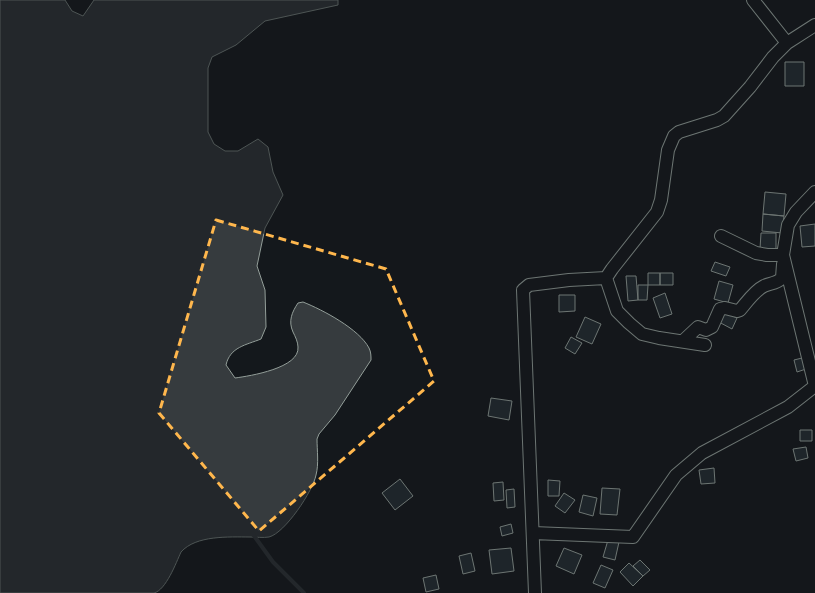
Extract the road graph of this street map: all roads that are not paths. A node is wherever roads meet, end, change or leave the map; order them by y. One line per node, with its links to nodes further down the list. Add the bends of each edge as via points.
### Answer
1 (753, 0): 3 (street)
2 (815, 25): 3 (street)
3 (787, 43): 7 (street, via 724,116 674,136 667,157 657,212)
4 (815, 192): 6 (street, via 796,212 788,225)
5 (721, 236): 6 (street, via 756,253)
6 (783, 255): 8 (street, via 782,278 758,290 738,312 720,309 712,327 706,330 698,327); 10 (street, via 815,386 788,407 702,453 676,475 633,537)
7 (606, 278): 8 (street, via 617,311 642,334); 10 (street, via 529,285 523,290)
8 (683, 341): 9 (street)
9 (705, 345)
10 (533, 533): 11 (street)
11 (535, 593)

